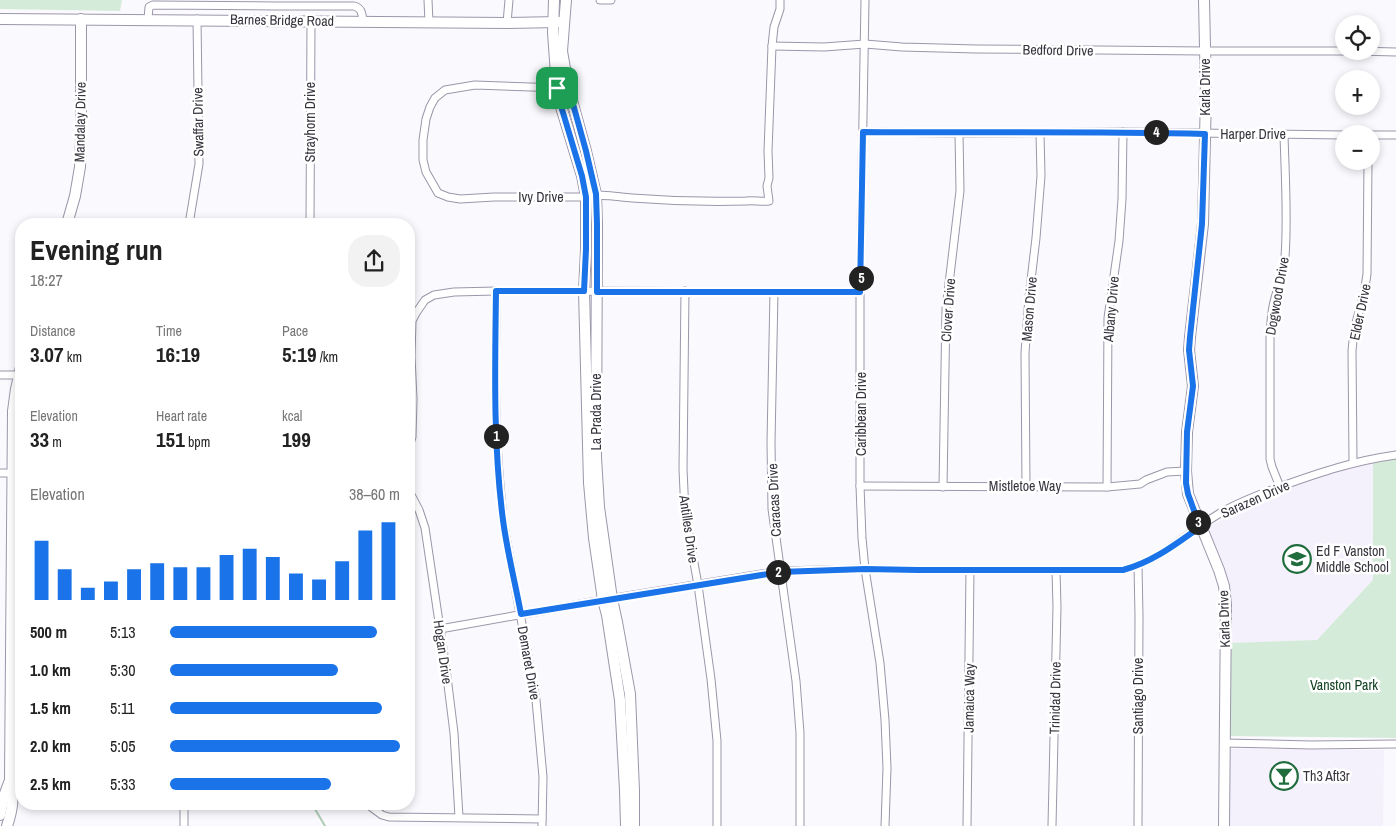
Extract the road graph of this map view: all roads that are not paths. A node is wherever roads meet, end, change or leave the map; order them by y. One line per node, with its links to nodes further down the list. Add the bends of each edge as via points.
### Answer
1 (428, 0): 16 (street)
2 (509, 0): 19 (street)
3 (554, 0): 17 (street, La Prada Drive)
4 (566, 0): 18 (street, La Prada Drive)
5 (600, 0): 6 (street)
6 (611, 0)
7 (780, 0): 21 (street, Ivy Drive)
8 (865, 0): 20 (street, Caribbean Drive)
9 (1204, 0): 22 (street, Karla Drive)
10 (0, 19): 11 (street, Barnes Bridge Road)
11 (81, 19): 12 (street, Barnes Bridge Road); 41 (street, Mandalay Drive, via 80,167)
12 (148, 19): 13 (street, Barnes Bridge Road); 15 (street, via 149,7 154,5 354,6 361,9)
13 (197, 19): 14 (street, Barnes Bridge Road); 42 (street, Swaffar Drive, via 198,164)
14 (311, 21): 15 (street, Barnes Bridge Road); 43 (street, Strayhorn Drive)
15 (363, 21): 16 (street, Barnes Bridge Road)
16 (429, 22): 19 (street, Barnes Bridge Road)
17 (553, 22): 18 (street, Barnes Bridge Road); 19 (street, Barnes Bridge Road); 27 (street, La Prada Drive)
18 (564, 22): 26 (street, La Prada Drive, via 562,51)
19 (507, 23)
20 (864, 44): 21 (street, Bedford Drive); 22 (street, Bedford Drive, via 912,48); 28 (street, Caribbean Drive)
21 (772, 46): 40 (street, Ivy Drive, via 769,201)
22 (1205, 51): 23 (street, Bedford Drive); 32 (street, Karla Drive)
23 (1335, 51)
24 (1380, 52): 25 (street)
25 (1396, 52)
26 (568, 86): 27 (street, Ivy Drive); 37 (street, La Prada Drive)
27 (557, 88): 38 (street, La Prada Drive); 40 (street, Ivy Drive, via 475,85 445,90 435,98 426,119 423,160 426,172 438,193 448,197)
28 (863, 132): 30 (street, Harper Drive); 49 (street, Caribbean Drive)
29 (1123, 132): 31 (street, Harper Drive); 32 (street, Harper Drive); 63 (street, Albany Drive, via 1119,241 1108,318)
30 (959, 133): 31 (street, Harper Drive); 62 (street, Clover Drive, via 960,191 946,309)
31 (1040, 133): 61 (street, Mason Drive, via 1041,176 1026,353)
32 (1205, 134): 33 (street, Harper Drive); 57 (street, Karla Drive, via 1202,224 1189,350 1193,386)
33 (1284, 134): 34 (street, Harper Drive); 64 (street, Dogwood Drive, via 1285,258 1274,299 1270,336 1270,459)
34 (1335, 134)
35 (1380, 135): 36 (street)
36 (1396, 135)
37 (586, 151): 38 (street); 40 (street, La Prada Drive)
38 (575, 152): 40 (street, La Prada Drive)
39 (1368, 170): 56 (street, Elder Drive, via 1367,274 1352,351)
40 (591, 196): 45 (street, La Prada Drive); 46 (street, La Prada Drive, via 597,224)
41 (69, 218)
42 (190, 218)
43 (310, 218)
44 (496, 291): 45 (street); 50 (street, via 434,295 425,300); 75 (street, Demaret Drive, via 498,459 503,521)
45 (584, 291): 46 (street); 74 (street, La Prada Drive, via 589,483 594,538)
46 (597, 292): 47 (street); 74 (street, La Prada Drive, via 596,457)
47 (685, 292): 48 (street); 73 (street, Antilles Drive, via 683,469 685,514)
48 (774, 292): 49 (street); 72 (street, Caracas Drive, via 772,510)
49 (860, 292): 60 (street, Caribbean Drive)
50 (415, 315)
51 (15, 373): 52 (street)
52 (0, 375)
53 (15, 396): 54 (street)
54 (15, 442)
55 (1396, 456): 56 (street, Sarazen Drive)
56 (1353, 462): 64 (street, Sarazen Drive)
57 (1186, 470): 63 (street, Mistletoe Way, via 1167,472 1140,484); 66 (street, Karla Drive, via 1188,494)
58 (0, 473): 59 (street)
59 (15, 473)
60 (860, 486): 62 (street, Mistletoe Way); 69 (street, Caribbean Drive)
61 (1026, 486): 62 (street, Mistletoe Way); 63 (street, Mistletoe Way)
62 (943, 487)
63 (1107, 487)
64 (1280, 487): 66 (street, Sarazen Drive, via 1238,504)
65 (415, 502): 76 (street, Hogan Drive, via 425,528)
66 (1200, 527): 68 (street, Sarazen Drive); 77 (street, Karla Drive, via 1219,570 1226,604)
67 (15, 560): 79 (street)
68 (1138, 566): 71 (street, Sarazen Drive, via 1123,570); 95 (street, Santiago Drive)
69 (865, 569): 70 (street, Sarazen Drive); 72 (street, Sarazen Drive); 92 (street, Caribbean Drive, via 883,701 887,768)
70 (970, 570): 71 (street, Sarazen Drive); 93 (street, Jamaica Way)
71 (1056, 571): 94 (street, Trinidad Drive)
72 (780, 572): 73 (street, Sarazen Drive); 91 (street, Caracas Drive, via 796,681 800,733)
73 (698, 585): 74 (street, Sarazen Drive); 90 (street, Antilles Drive, via 717,741)
74 (607, 599): 75 (street, Sarazen Drive); 80 (street, La Prada Drive)
75 (521, 614): 76 (street, Sarazen Drive); 85 (street, Demaret Drive, via 536,700 543,776)
76 (440, 629): 84 (street, Hogan Drive, via 454,733)
77 (1224, 744): 78 (street); 96 (street, Karla Drive)
78 (1396, 744)
79 (10, 779): 83 (street); 86 (street, via 13,804)
80 (629, 783): 88 (street, La Prada Drive); 89 (street, La Prada Drive)
81 (184, 810): 87 (street)
82 (375, 810): 84 (street, via 390,818)
83 (0, 815)
84 (459, 817): 85 (street)
85 (542, 822)
86 (7, 826)
87 (184, 826)
88 (626, 826)
89 (634, 826)
90 (717, 826)
91 (800, 826)
92 (885, 826)
93 (968, 826)
94 (1052, 826)
95 (1138, 826)
96 (1224, 826)

